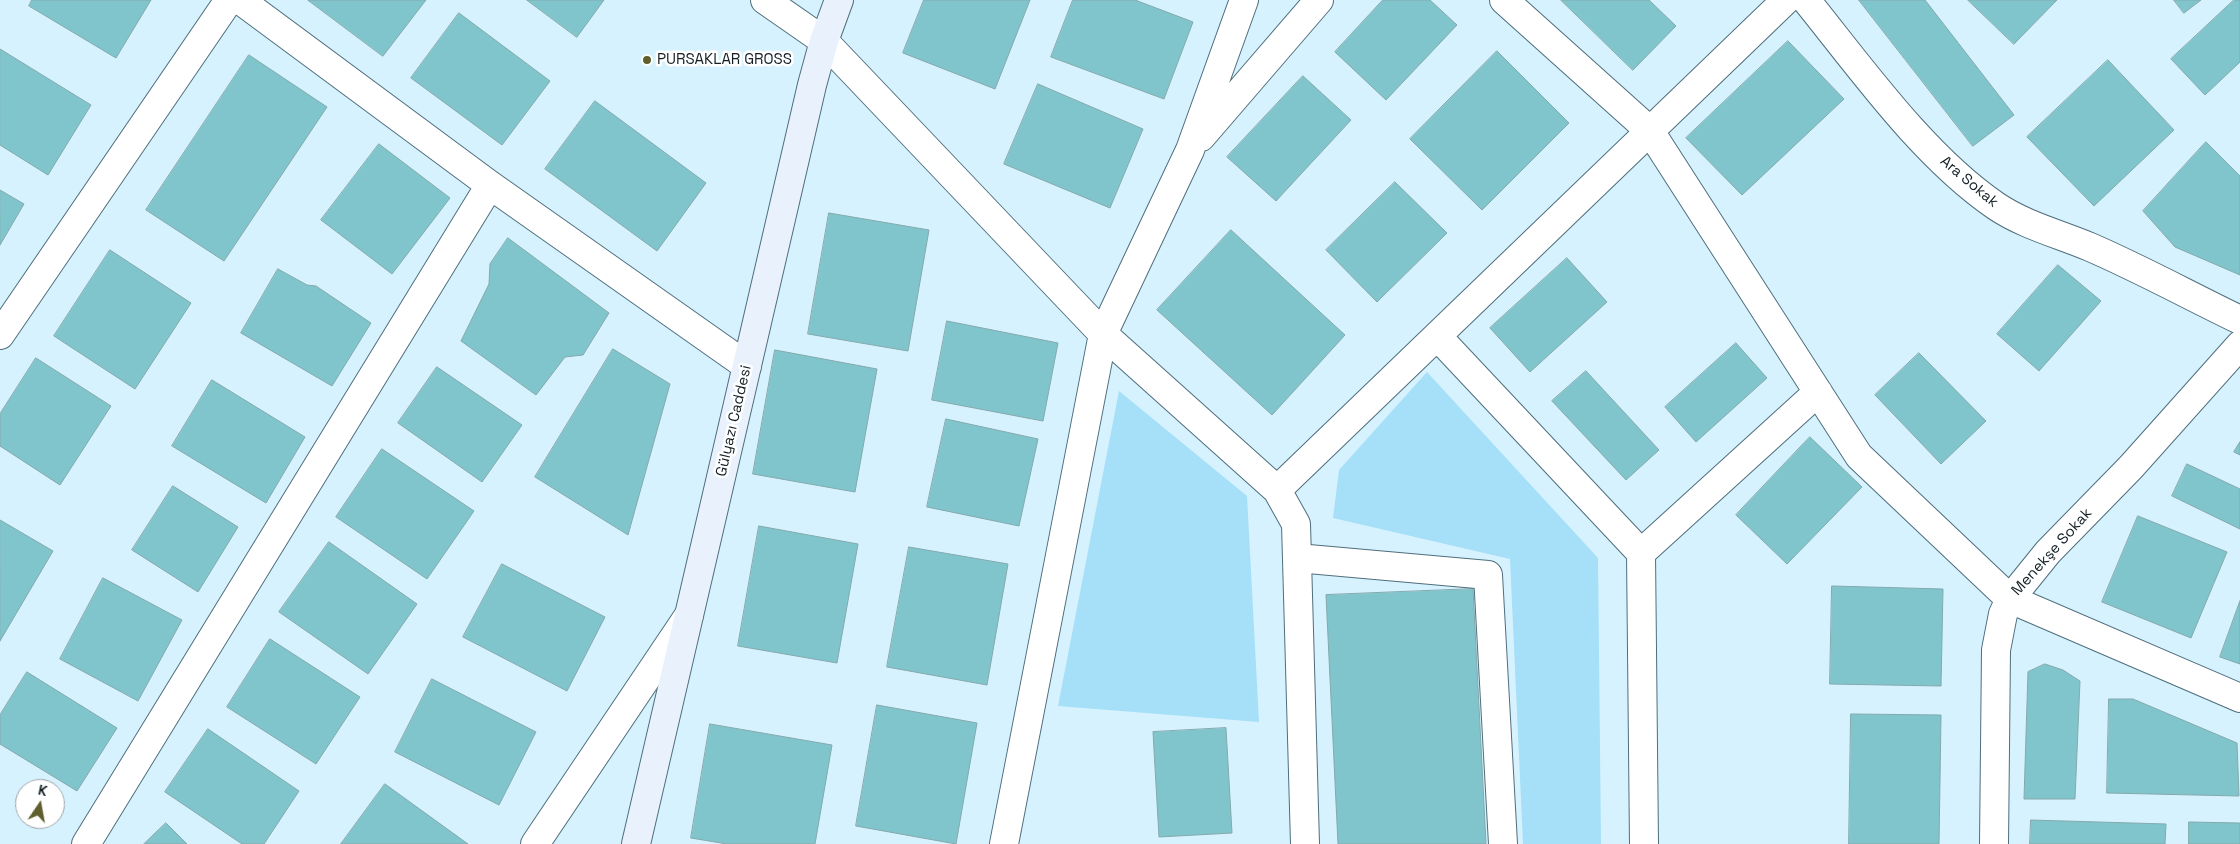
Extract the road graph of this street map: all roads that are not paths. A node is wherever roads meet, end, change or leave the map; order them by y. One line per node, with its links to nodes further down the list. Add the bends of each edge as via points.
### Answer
1 (229, 0): 16 (street)
2 (240, 0): 13 (street)
3 (765, 0): 10 (street)
4 (838, 0): 10 (street, Gülyazı Caddesi)
5 (1244, 0): 12 (street)
6 (1319, 0): 12 (street)
7 (1504, 0): 11 (street)
8 (1786, 0): 11 (street)
9 (1806, 0): 14 (street, Ara Sokak, via 1885,98 1941,160 1997,207)
10 (824, 41): 15 (street); 19 (street, Gülyazı Caddesi)
11 (1650, 131): 17 (street); 20 (street)
12 (1190, 150): 15 (street)
13 (490, 185): 19 (street); 27 (street)
14 (2240, 320)
15 (1103, 334): 21 (street); 30 (street)
16 (0, 335)
17 (1437, 336): 21 (street); 22 (street)
18 (2240, 345): 24 (street, Menekşe Sokak, via 2131,467 2048,552)
19 (747, 366): 25 (street, Gülyazı Caddesi)
20 (1818, 392): 22 (street); 24 (street, via 1859,456)
21 (1276, 490): 23 (street, via 1296,524)
22 (1640, 553): 33 (street)
23 (1297, 558): 31 (street); 32 (street, via 1488,575)
24 (2010, 599): 26 (street); 34 (street, Menekşe Sokak, via 2003,614 1996,650)
25 (690, 614): 28 (street); 29 (street, Gülyazı Caddesi)
26 (2240, 698)
27 (86, 844)
28 (535, 844)
29 (636, 844)
30 (1004, 844)
31 (1305, 844)
32 (1503, 844)
33 (1644, 844)
34 (1994, 844)

